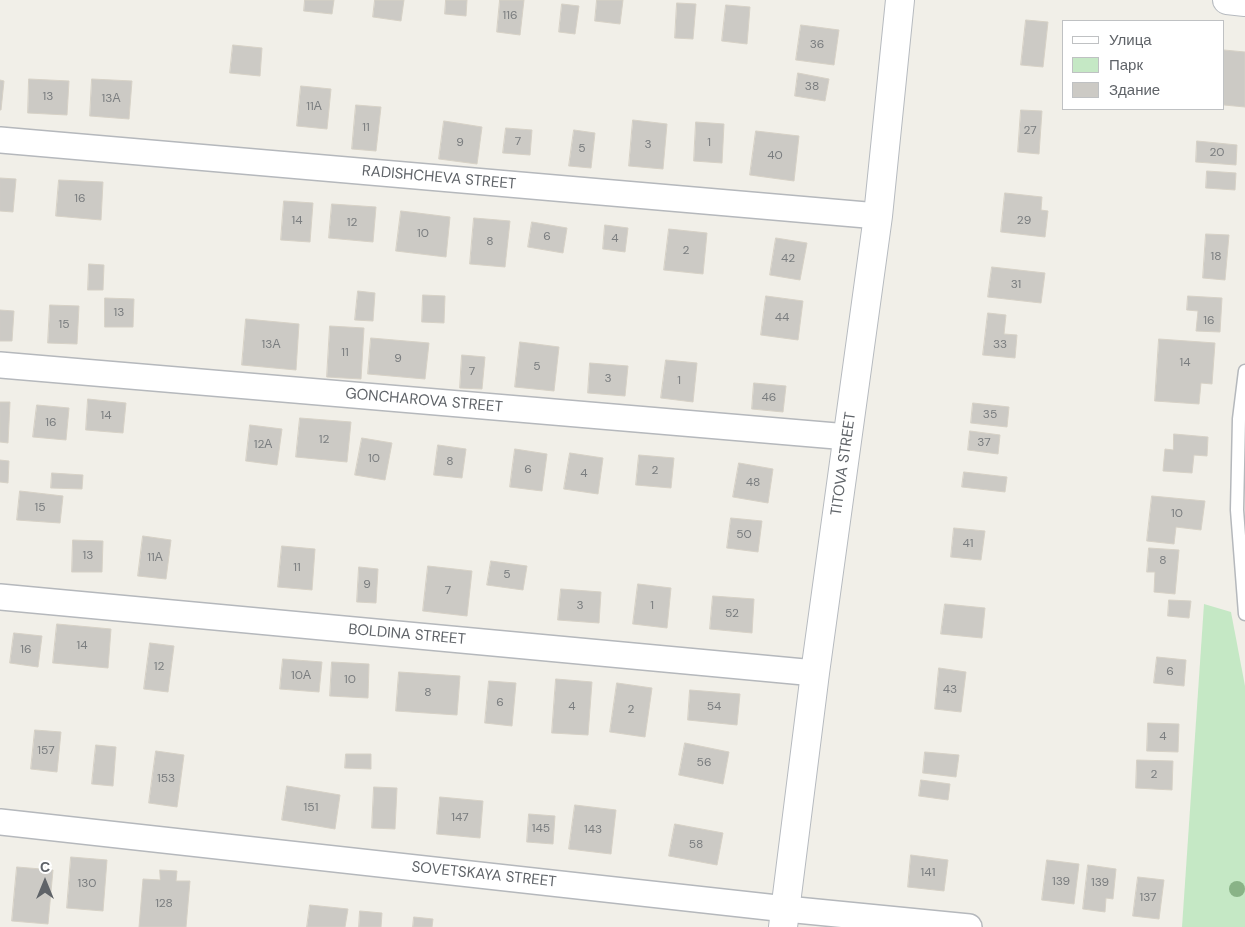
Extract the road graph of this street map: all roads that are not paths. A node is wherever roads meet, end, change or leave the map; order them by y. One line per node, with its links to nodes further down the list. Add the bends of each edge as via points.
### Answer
1 (900, 0): 5 (main road, TITOVA STREET)
2 (1227, 0): 3 (main road)
3 (1245, 2)
4 (0, 140): 5 (street, RADISHCHEVA STREET)
5 (878, 216): 8 (main road, TITOVA STREET)
6 (0, 365): 8 (street, GONCHAROVA STREET)
7 (1245, 371): 10 (lane, via 1239,419 1237,510)
8 (848, 437): 11 (main road, TITOVA STREET)
9 (0, 597): 11 (street, BOLDINA STREET)
10 (1245, 614)
11 (815, 673): 13 (main road, TITOVA STREET)
12 (0, 822): 13 (street, SOVETSKAYA STREET)
13 (784, 918): 14 (street, SOVETSKAYA STREET)
14 (969, 927)

